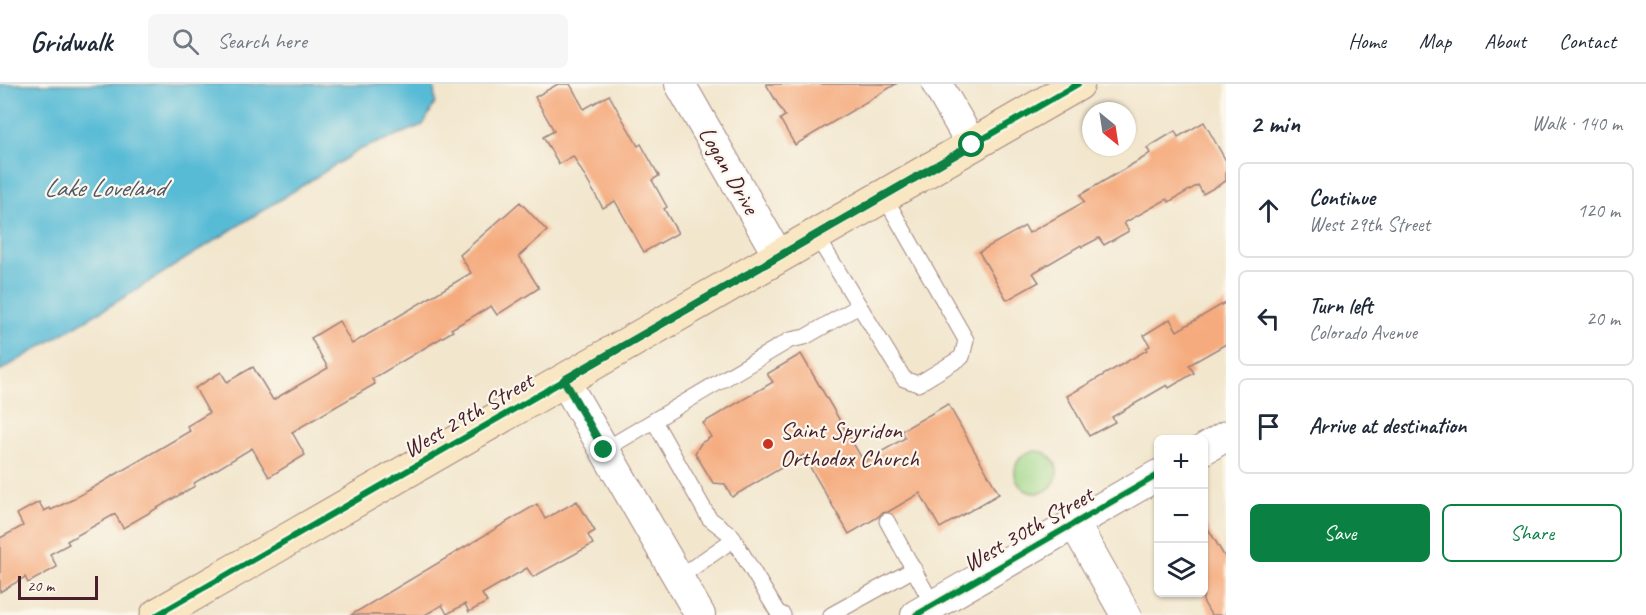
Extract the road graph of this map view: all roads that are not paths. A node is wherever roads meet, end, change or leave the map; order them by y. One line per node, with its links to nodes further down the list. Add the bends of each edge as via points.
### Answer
1 (680, 84): 7 (street, Logan Drive)
2 (937, 84): 4 (street)
3 (1078, 84): 4 (main road, West 29th Street)
4 (972, 145): 5 (main road, West 29th Street)
5 (884, 196): 6 (main road, West 29th Street); 8 (lane, via 966,340 962,357 918,384 904,379)
6 (816, 235): 7 (main road, West 29th Street); 8 (lane)
7 (778, 257): 9 (main road, West 29th Street)
8 (859, 306): 10 (lane, via 805,337 790,340)
9 (564, 380): 13 (street); 22 (main road, West 29th Street)
10 (654, 421): 13 (lane); 17 (lane, via 709,518)
11 (1226, 436): 12 (street)
12 (1208, 446)
13 (604, 450): 19 (street)
14 (1154, 477): 16 (street, West 30th Street)
15 (886, 521): 18 (lane)
16 (1074, 523): 20 (street, West 30th Street); 25 (street)
17 (734, 539): 19 (lane); 21 (lane)
18 (914, 569): 20 (lane); 24 (lane)
19 (678, 578): 23 (street)
20 (925, 610)
21 (781, 614)
22 (157, 615)
23 (700, 615)
24 (831, 615)
25 (1126, 615)

